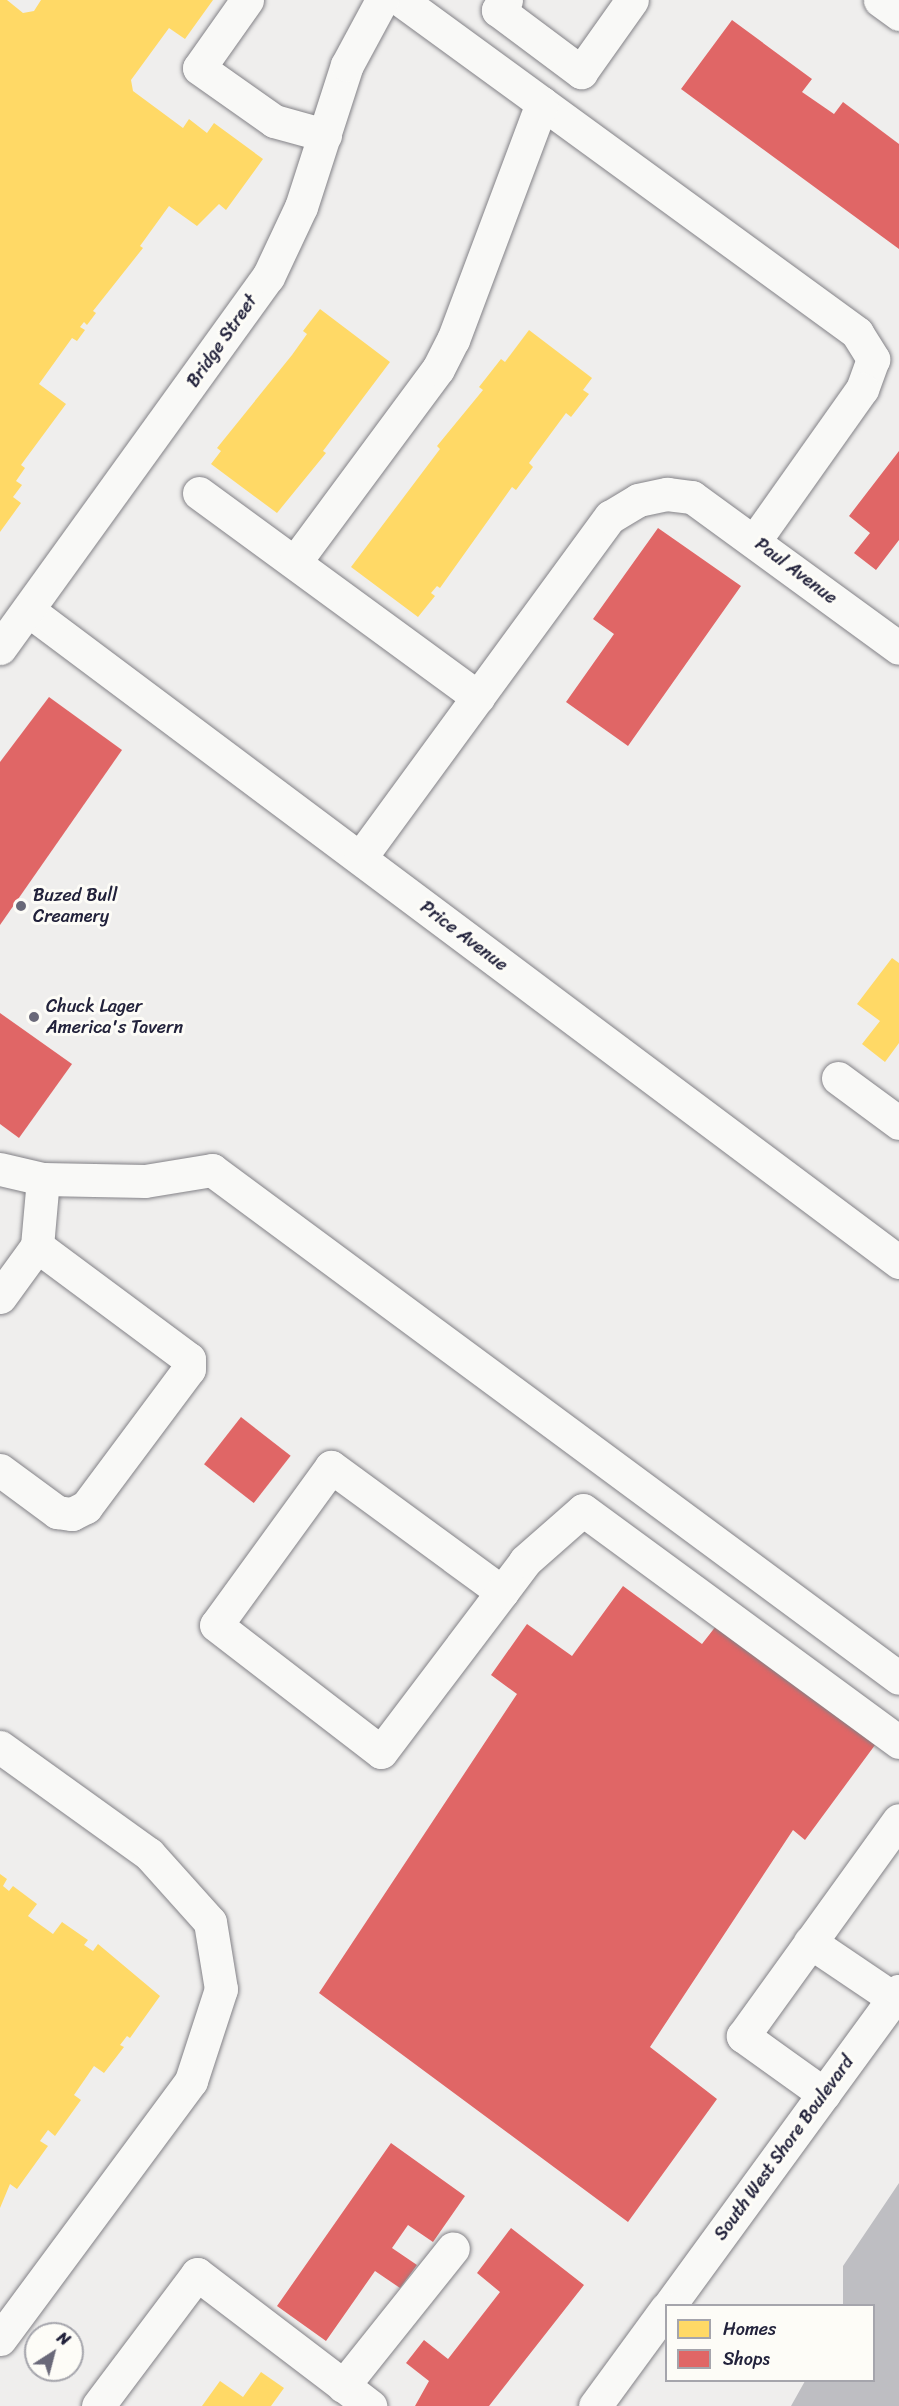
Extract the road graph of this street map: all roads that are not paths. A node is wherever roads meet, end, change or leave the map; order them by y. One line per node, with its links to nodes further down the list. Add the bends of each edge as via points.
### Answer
1 (247, 0): 9 (street, via 199,68 274,122)
2 (382, 0): 9 (street, Bridge Street, via 347,65)
3 (401, 0): 8 (street)
4 (506, 0): 5 (street, via 498,10 581,72)
5 (632, 0)
6 (880, 0): 7 (street)
7 (899, 14)
8 (542, 103): 11 (street, via 858,333 873,359 862,389); 12 (street, via 453,340 438,369)
9 (325, 135): 13 (street, Bridge Street, via 301,207 268,276)
10 (199, 493): 12 (street)
11 (755, 540): 15 (street, Paul Avenue); 16 (street, Paul Avenue, via 692,497 667,494 638,500 610,517)
12 (295, 562): 16 (street)
13 (28, 610): 14 (street, Bridge Street); 17 (street, Price Avenue)
14 (0, 648)
15 (899, 648)
16 (478, 697): 17 (street)
17 (360, 858): 23 (street, Price Avenue)
18 (838, 1078): 19 (street)
19 (899, 1123)
20 (0, 1169): 21 (street)
21 (43, 1179): 22 (street); 27 (street, via 145,1181 212,1170)
22 (37, 1246): 24 (street); 25 (street, via 189,1359 189,1369 86,1507 72,1514 57,1512)
23 (899, 1262)
24 (0, 1297)
25 (0, 1470)
26 (502, 1592): 26 (street, via 381,1752 216,1624 331,1467); 28 (street, via 525,1561 583,1510)
27 (899, 1677)
28 (899, 1743)
29 (0, 1747): 37 (street, via 149,1854 210,1922 221,1989 191,2081)
30 (899, 1820): 31 (street)
31 (810, 1942): 32 (street); 33 (street, via 743,2036)
32 (897, 1997): 33 (street, South West Shore Boulevard)
33 (824, 2094): 35 (street, South West Shore Boulevard)
34 (453, 2248): 38 (street)
35 (670, 2304)
36 (665, 2311): 41 (street, South West Shore Boulevard)
37 (0, 2339)
38 (343, 2386): 39 (street, via 197,2274); 40 (street)
39 (98, 2406)
40 (370, 2406)
41 (595, 2406)

